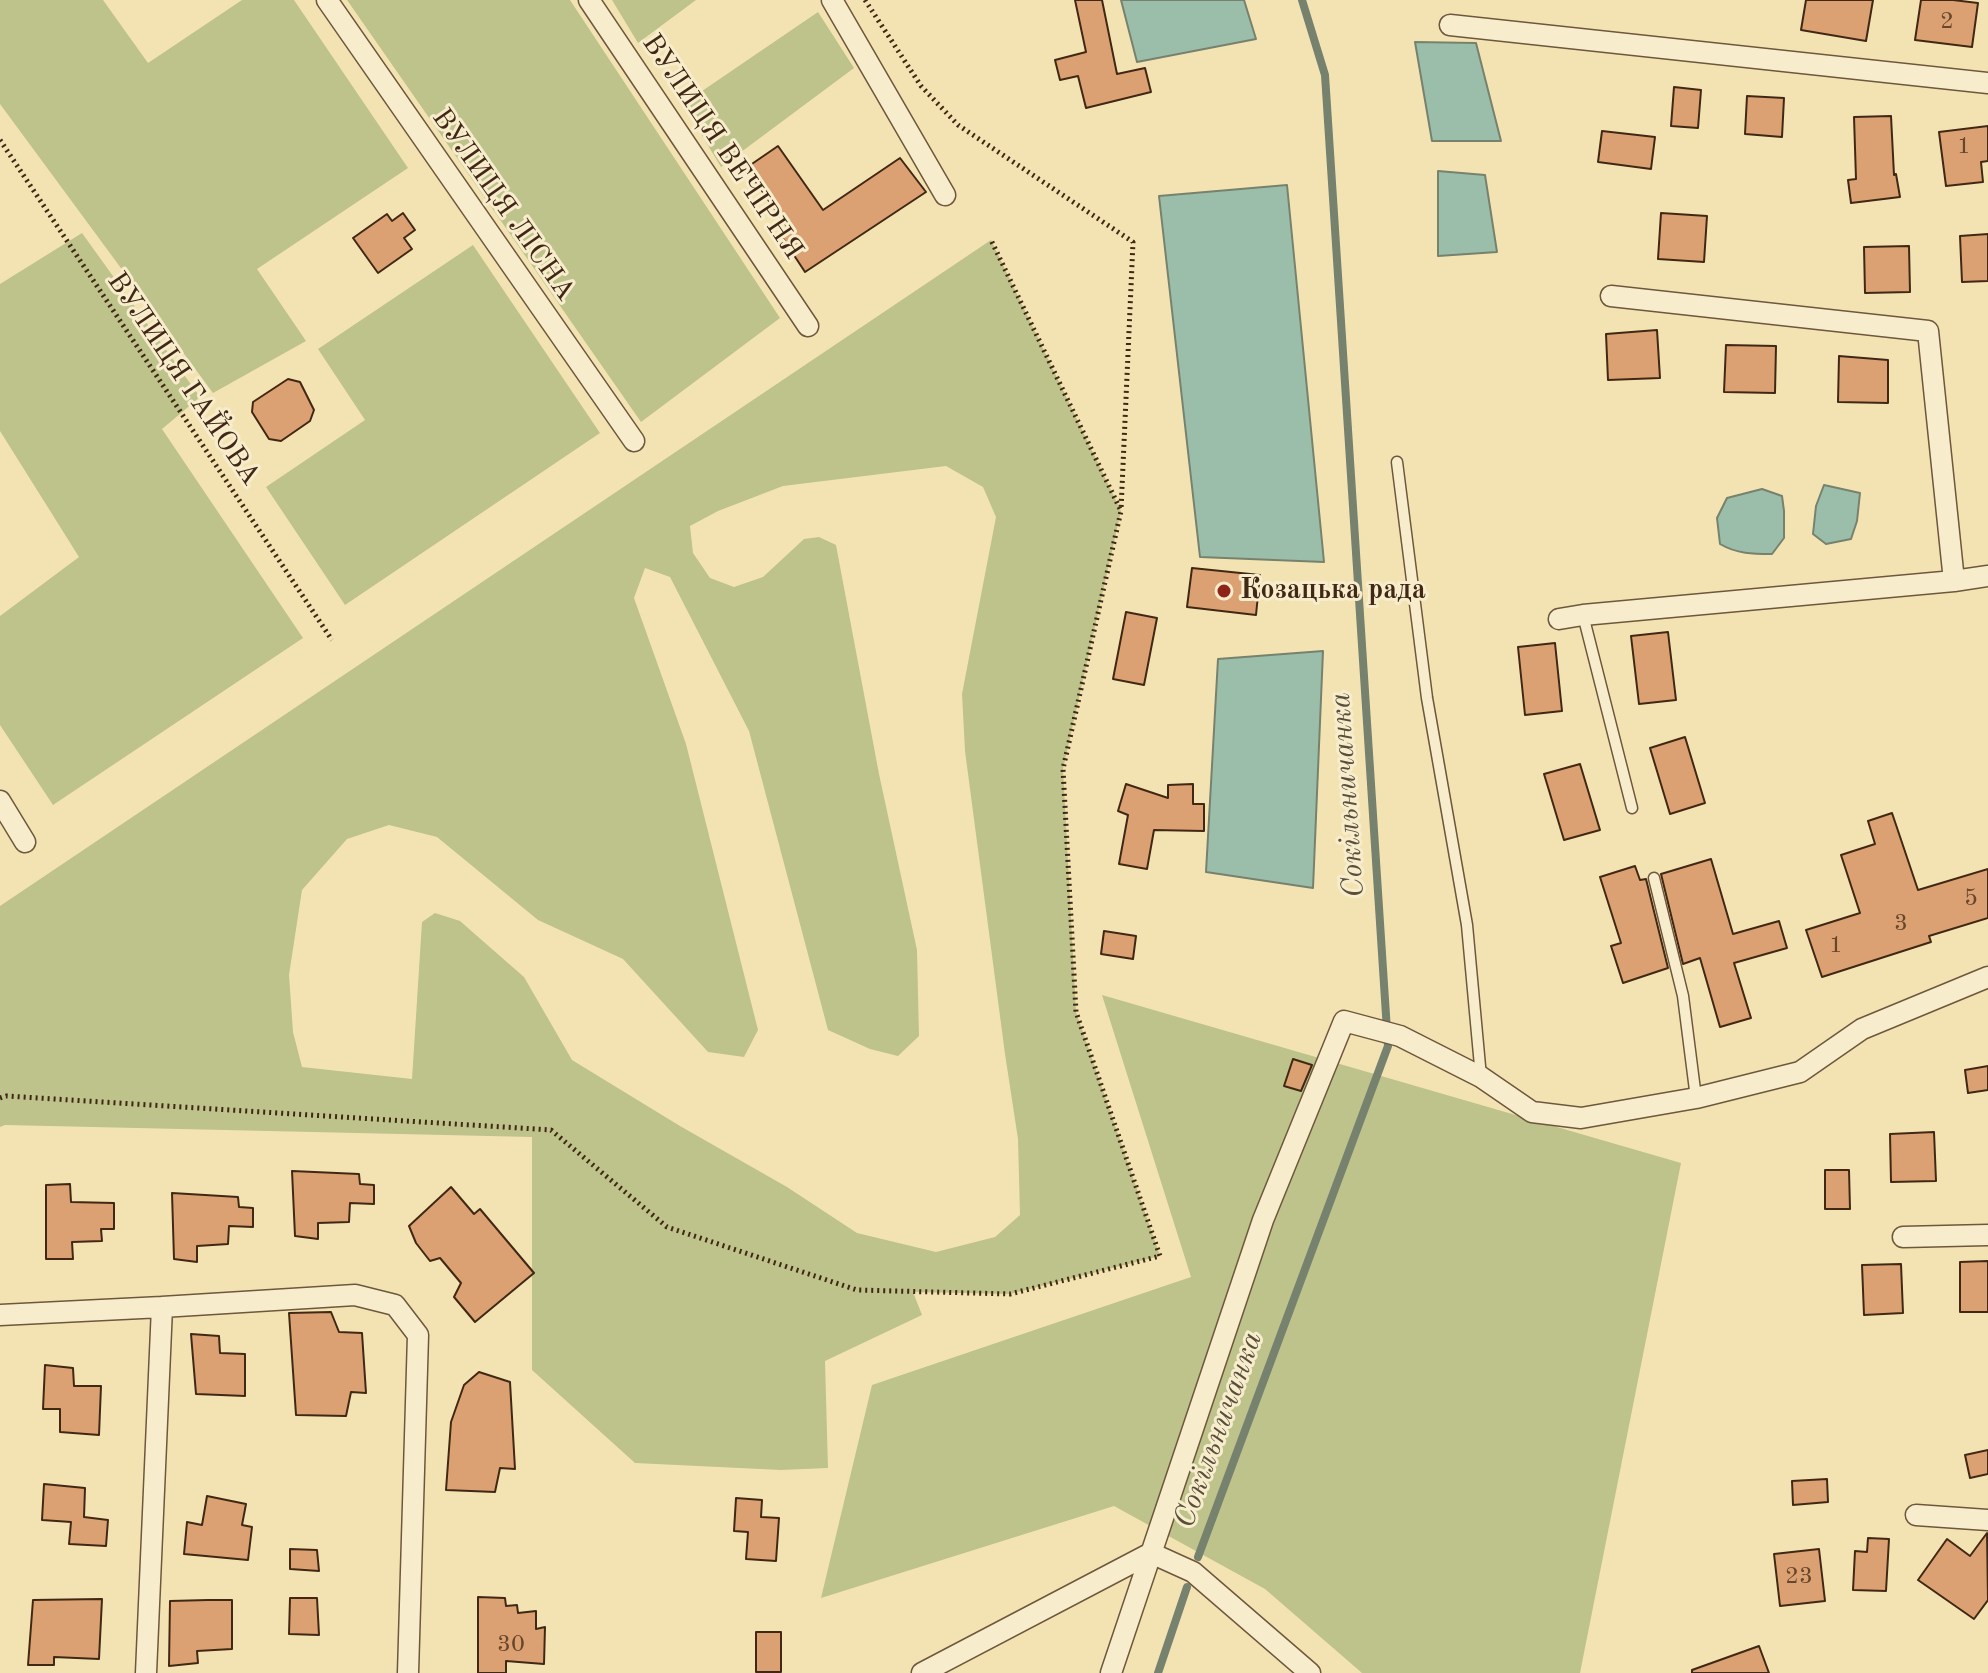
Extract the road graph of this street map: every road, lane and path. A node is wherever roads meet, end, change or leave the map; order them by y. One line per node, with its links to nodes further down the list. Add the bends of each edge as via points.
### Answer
1 (327, 0): 12 (street, ВУЛИЦЯ ЛІСНА)
2 (589, 0): 11 (street, ВУЛИЦЯ ВЕЧІРНЯ)
3 (832, 0): 8 (street)
4 (865, 0): 14 (path, via 921,86 958,125 1133,242)
5 (1450, 25): 6 (street)
6 (1988, 83)
7 (0, 140): 19 (path, ВУЛИЦЯ ГАЙОВА)
8 (945, 195)
9 (991, 240): 14 (path)
10 (1611, 296): 16 (street, via 1928,331)
11 (808, 326)
12 (634, 441)
13 (1397, 462): 25 (lane, via 1427,698 1467,925)
14 (1121, 511): 26 (path, via 1063,769 1066,830 1076,1012 1160,1256 1010,1294 857,1290 667,1227 551,1130)
15 (1988, 576): 16 (street)
16 (1954, 581): 17 (street)
17 (1583, 615): 18 (street); 21 (lane)
18 (1559, 619)
19 (332, 640)
20 (0, 801): 22 (street)
21 (1632, 808)
22 (25, 842)
23 (1654, 878): 27 (lane, via 1683,996)
24 (1988, 977): 27 (street, via 1862,1029 1800,1072)
25 (1481, 1077): 27 (street, via 1532,1112 1581,1118); 34 (street, via 1392,1033 1344,1021 1263,1220)
26 (0, 1098)
27 (1696, 1098)
28 (1988, 1235): 29 (street)
29 (1903, 1237)
30 (162, 1307): 31 (street); 35 (street); 36 (street, via 355,1295 395,1305 418,1335)
31 (0, 1315)
32 (1916, 1515): 33 (street)
33 (1988, 1520)
34 (1151, 1553): 37 (street); 38 (street); 39 (street, via 1193,1572)
35 (146, 1673)
36 (408, 1673)
37 (922, 1673)
38 (1111, 1673)
39 (1310, 1673)

